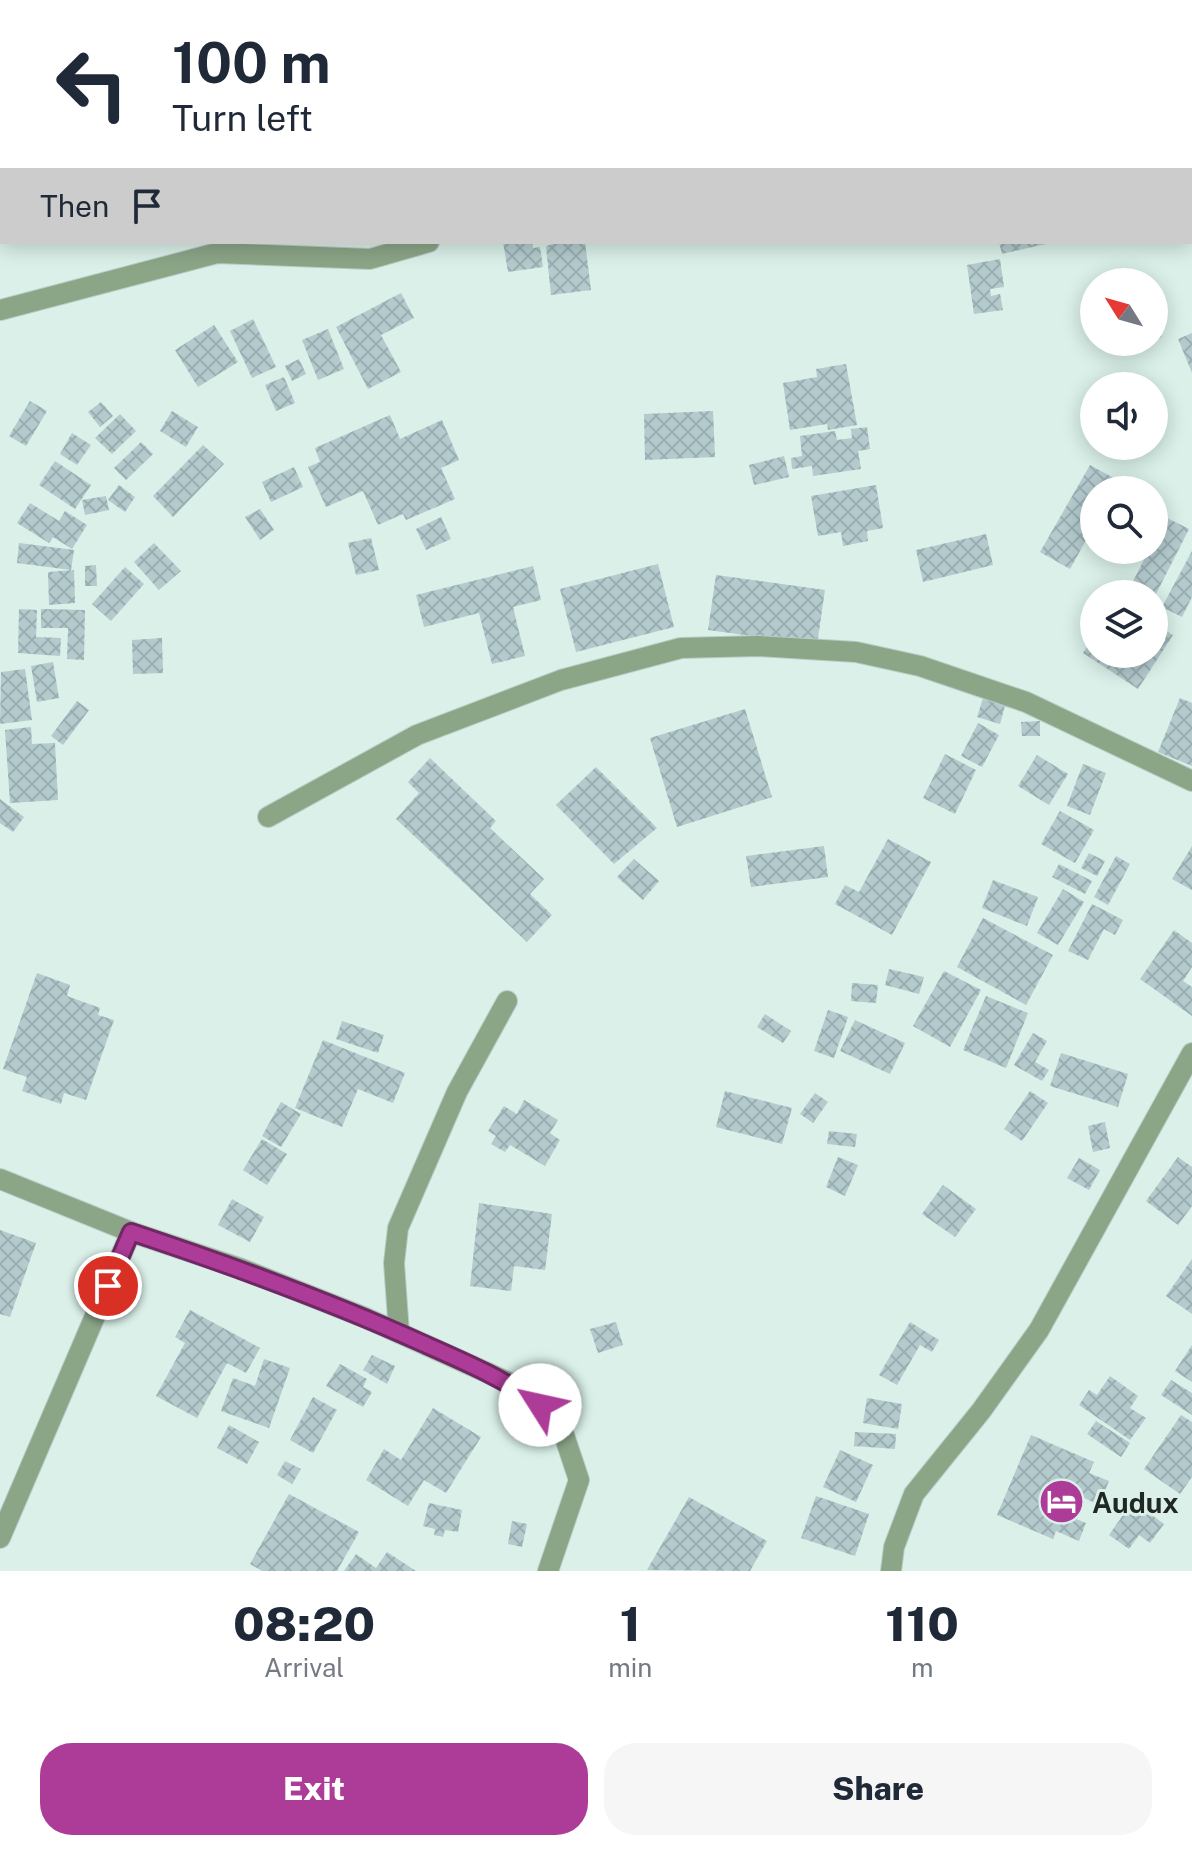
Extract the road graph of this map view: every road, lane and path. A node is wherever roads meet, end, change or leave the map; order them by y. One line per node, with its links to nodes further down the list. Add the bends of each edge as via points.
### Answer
1 (422, 244): 2 (street, via 370,259 217,253)
2 (0, 310)
3 (1192, 781): 4 (street, via 1026,702 920,666 856,652 696,647 561,680 417,735)
4 (268, 817)
5 (507, 1001): 9 (street, via 457,1092 398,1228 394,1263)
6 (1192, 1053): 12 (street, via 1046,1320 914,1494)
7 (0, 1179): 8 (street)
8 (131, 1232): 9 (street, via 242,1269); 10 (street)
9 (399, 1333): 11 (street, via 510,1383 562,1429 579,1480)
10 (0, 1538)
11 (548, 1571)
12 (891, 1571)

